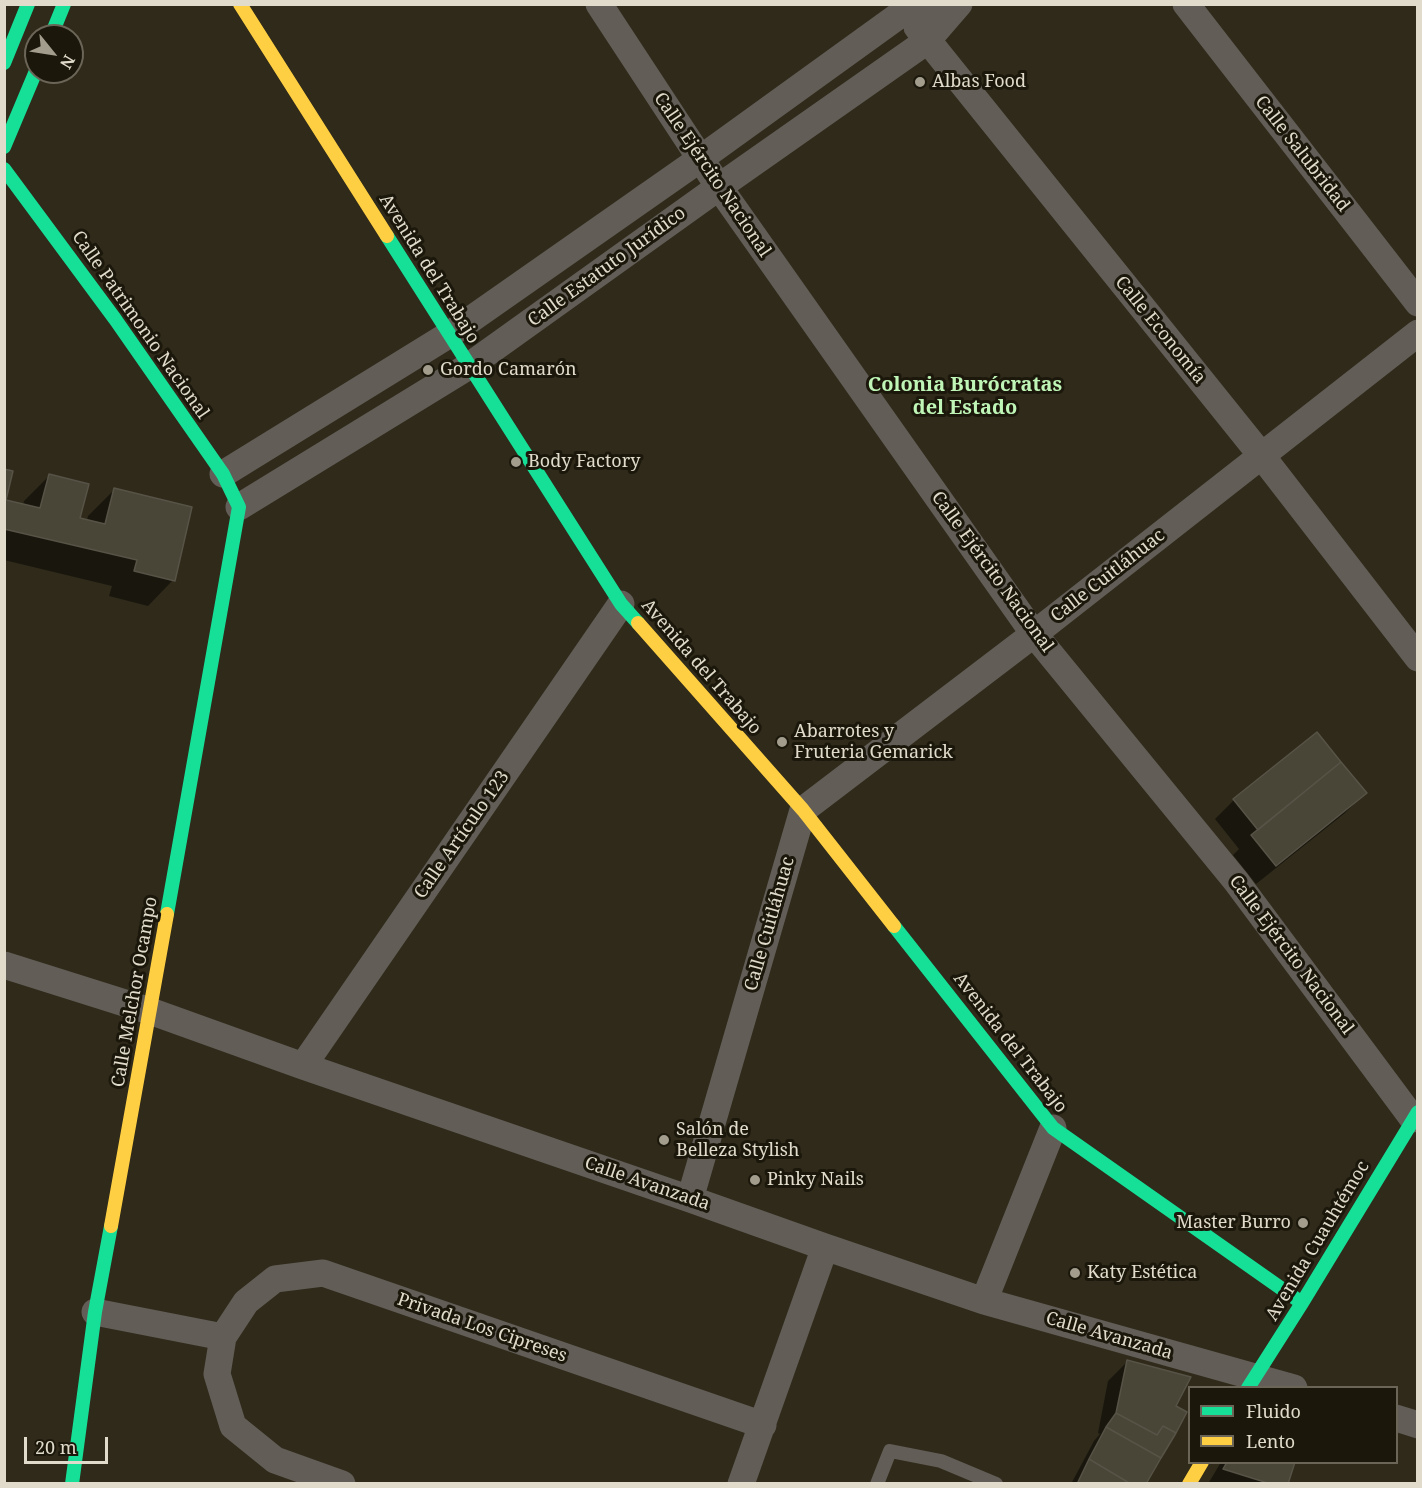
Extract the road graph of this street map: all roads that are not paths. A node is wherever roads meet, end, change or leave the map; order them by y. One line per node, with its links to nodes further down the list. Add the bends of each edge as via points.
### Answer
1 (28, 4): 11 (street)
2 (64, 4): 9 (street)
3 (240, 4): 19 (street, Avenida del Trabajo)
4 (599, 4): 14 (street, Calle Ejército Nacional)
5 (935, 4): 8 (street, Calle Estatuto Jurídico)
6 (959, 4): 10 (street, Calle Estatuto Jurídico)
7 (1186, 4): 17 (street, Calle Salubridad)
8 (902, 8): 10 (street, Calle Economía); 14 (street, Calle Estatuto Jurídico)
9 (56, 24)
10 (927, 41): 16 (street, Calle Estatuto Jurídico); 21 (street, Calle Economía)
11 (4, 63)
12 (31, 84): 13 (street)
13 (4, 147)
14 (700, 159): 16 (street, Calle Ejército Nacional); 19 (street, Calle Estatuto Jurídico)
15 (4, 169): 22 (street, Calle Patrimonio Nacional, via 116,319)
16 (719, 188): 20 (street, Calle Estatuto Jurídico); 25 (street, Calle Ejército Nacional)
17 (1418, 303)
18 (1418, 333): 21 (street, Calle Cuitláhuac)
19 (450, 334): 20 (street, Avenida del Trabajo); 22 (street, Calle Estatuto Jurídico)
20 (469, 366): 23 (street, Calle Estatuto Jurídico); 24 (street, Avenida del Trabajo)
21 (1261, 455): 25 (street, Calle Cuitláhuac); 26 (street, Calle Economía)
22 (223, 474): 23 (street, Calle Patrimonio Nacional)
23 (239, 507): 29 (street, Calle Melchor Ocampo)
24 (621, 604): 27 (street, Avenida del Trabajo); 30 (street, Calle Artículo 123)
25 (1034, 634): 27 (street, Calle Cuitláhuac); 31 (street, Calle Ejército Nacional, via 1236,881)
26 (1418, 658)
27 (803, 810): 32 (street, Avenida del Trabajo); 33 (street, Calle Cuitláhuac)
28 (4, 965): 29 (street, Calle Avanzada)
29 (150, 1011): 30 (street, Calle Avanzada); 37 (street, Calle Melchor Ocampo)
30 (303, 1066): 33 (street, Calle Avanzada)
31 (1415, 1116): 36 (street, Avenida Cuauhtémoc)
32 (1053, 1128): 35 (street); 36 (street, Avenida del Trabajo)
33 (690, 1198): 34 (street, Calle Avanzada)
34 (825, 1247): 35 (street, Calle Avanzada); 42 (street)
35 (984, 1301): 39 (street, Calle Avanzada)
36 (1302, 1303): 39 (street, Avenida Cuauhtémoc)
37 (95, 1312): 38 (street); 45 (street, Calle Melchor Ocampo)
38 (223, 1337): 42 (street, Privada Los Cipreses, via 246,1302 275,1279 323,1273); 46 (street, Privada Los Cipreses, via 217,1374 233,1426 275,1460)
39 (1251, 1382): 40 (street, Calle Avanzada)
40 (1280, 1386)
41 (1398, 1419): 43 (street)
42 (763, 1425): 47 (street)
43 (1418, 1425)
44 (1201, 1464): 50 (street)
45 (72, 1484)
46 (342, 1484)
47 (741, 1484)
48 (877, 1484): 49 (lane, via 890,1450 940,1461)
49 (996, 1484)
50 (1189, 1484)

